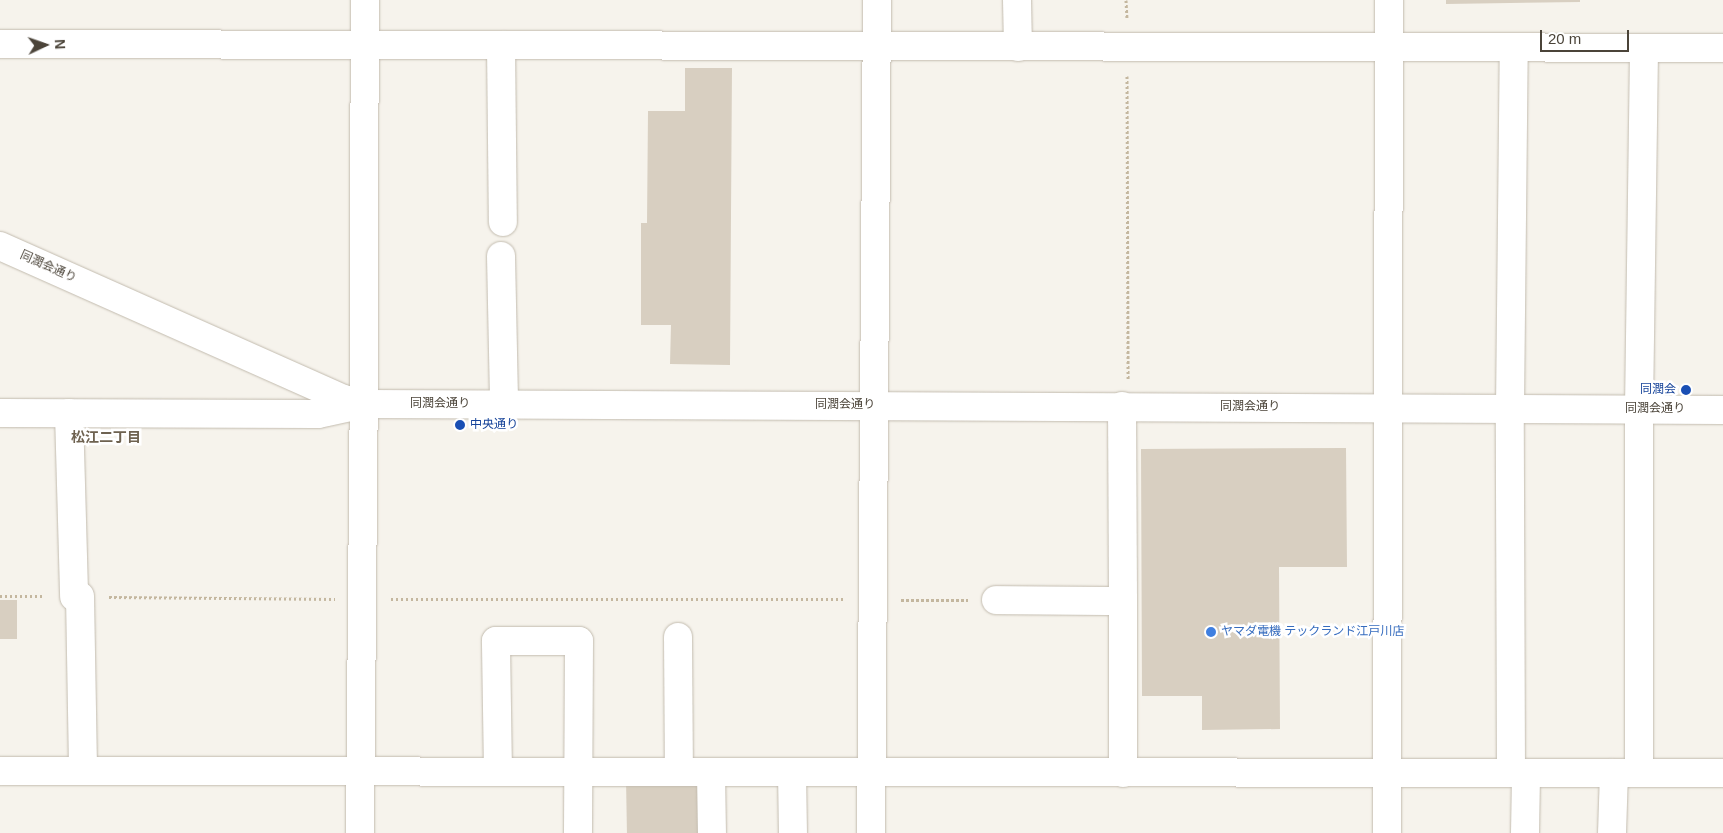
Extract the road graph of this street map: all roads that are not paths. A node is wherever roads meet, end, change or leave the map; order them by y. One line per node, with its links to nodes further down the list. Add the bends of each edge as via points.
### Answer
1 (365, 0): 6 (street)
2 (877, 0): 8 (street)
3 (1017, 0): 9 (street)
4 (1389, 0): 10 (street)
5 (0, 44): 6 (street)
6 (364, 45): 7 (street); 17 (street)
7 (501, 45): 8 (street); 14 (street)
8 (877, 46): 9 (street); 19 (street)
9 (1018, 47): 10 (street)
10 (1389, 48): 11 (street); 21 (street)
11 (1514, 48): 12 (street); 22 (street)
12 (1644, 48): 13 (street); 23 (street)
13 (1723, 48)
14 (503, 222)
15 (0, 246): 17 (street, 同潤会通り, via 344,399)
16 (501, 256): 18 (street)
17 (364, 404): 18 (street, 同潤会通り); 26 (street, via 318,414); 32 (street)
18 (504, 404): 19 (street, 同潤会通り)
19 (874, 405): 20 (street, 同潤会通り); 38 (street)
20 (1125, 406): 21 (street, 同潤会通り); 28 (street)
21 (1387, 408): 22 (street, 同潤会通り); 40 (street)
22 (1510, 408): 23 (street, 同潤会通り); 41 (street)
23 (1639, 409): 24 (street, 同潤会通り); 42 (street)
24 (1723, 410)
25 (0, 413): 26 (street)
26 (69, 413): 31 (street)
27 (996, 600): 28 (street)
28 (1123, 601): 39 (street)
29 (678, 637): 35 (street)
30 (0, 771): 31 (street)
31 (83, 772): 32 (street)
32 (362, 772): 33 (street); 44 (street)
33 (498, 772): 34 (street); 34 (street, via 496,641 579,641)
34 (579, 772): 35 (street); 45 (street)
35 (679, 772): 36 (street)
36 (711, 772): 37 (street); 46 (street)
37 (792, 772): 38 (street); 47 (street)
38 (872, 772): 39 (street); 48 (street)
39 (1123, 772): 40 (street)
40 (1387, 773): 41 (street); 49 (street)
41 (1518, 773): 42 (street); 50 (street)
42 (1626, 773): 43 (street); 51 (street)
43 (1723, 773)
44 (360, 833)
45 (578, 833)
46 (712, 833)
47 (793, 833)
48 (871, 833)
49 (1388, 833)
50 (1525, 833)
51 (1612, 833)

